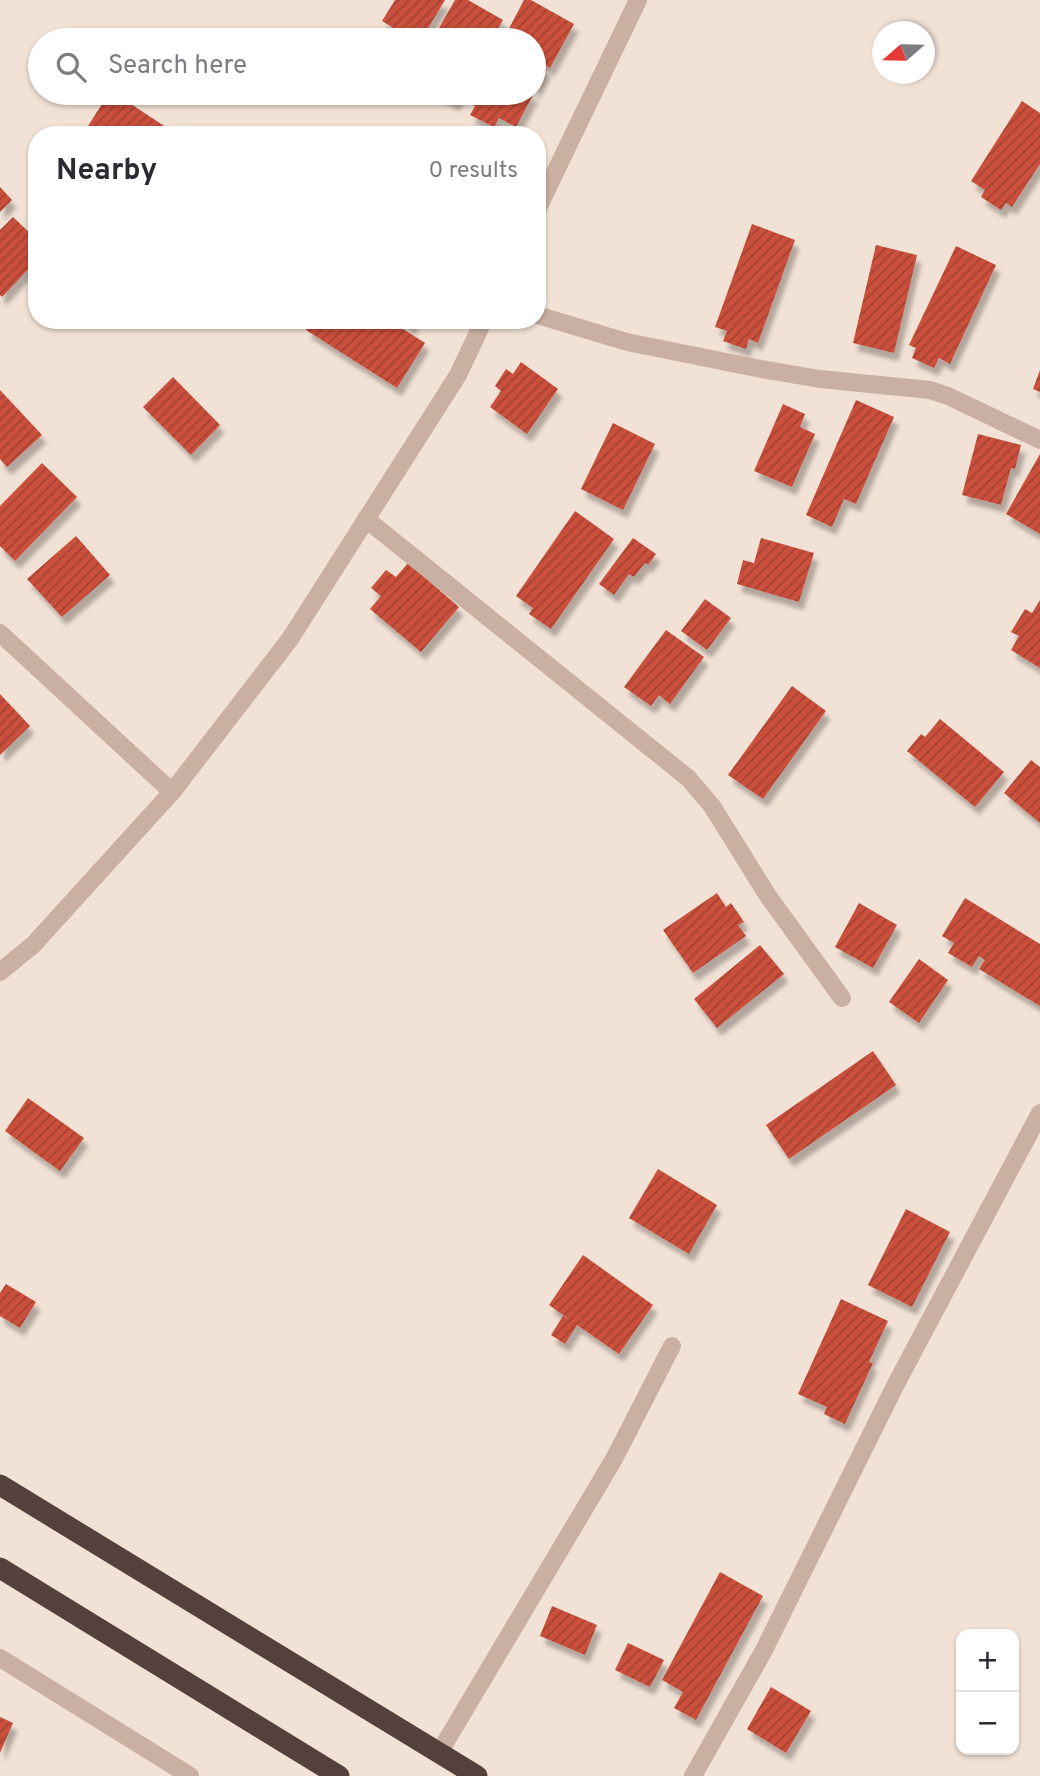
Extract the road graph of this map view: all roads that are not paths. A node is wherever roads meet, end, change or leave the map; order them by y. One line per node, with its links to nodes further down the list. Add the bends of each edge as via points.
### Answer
1 (638, 0): 2 (street)
2 (546, 192)
3 (546, 318): 5 (street, via 627,342 756,368 930,390)
4 (480, 329): 6 (street, via 458,375)
5 (1040, 440)
6 (366, 519): 8 (street, via 290,639); 10 (street, via 688,778 712,806 768,896)
7 (0, 633): 8 (street)
8 (172, 792): 9 (street, via 33,945)
9 (0, 972)
10 (842, 998)
11 (1040, 1113): 20 (street, via 896,1384 763,1652)
12 (672, 1346): 16 (street, via 614,1459)
13 (0, 1485): 16 (highway)
14 (0, 1568): 18 (highway)
15 (0, 1658): 17 (street)
16 (439, 1753): 19 (highway)
17 (190, 1776)
18 (339, 1776)
19 (477, 1776)
20 (693, 1776)

